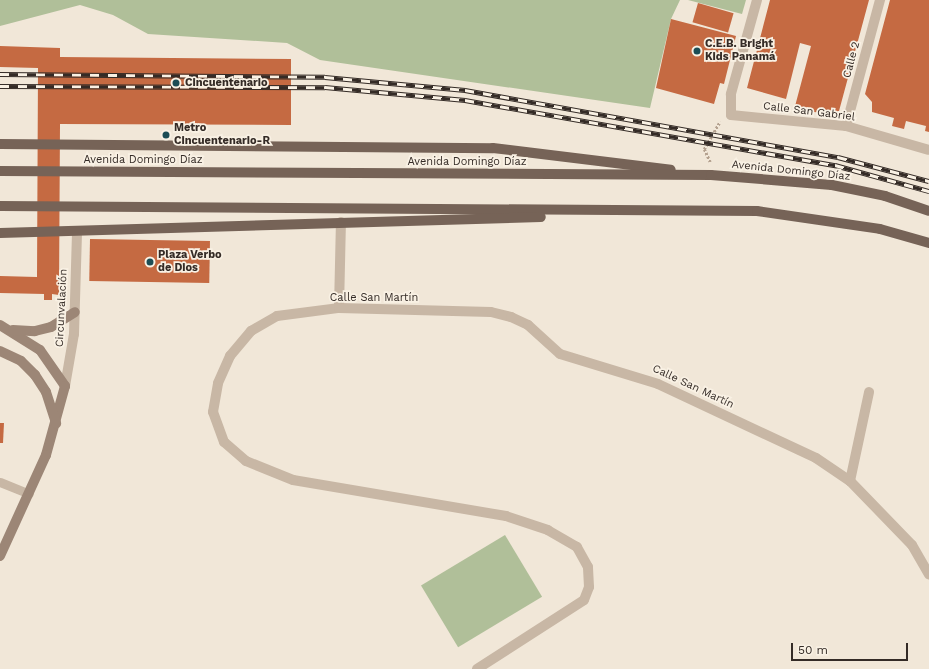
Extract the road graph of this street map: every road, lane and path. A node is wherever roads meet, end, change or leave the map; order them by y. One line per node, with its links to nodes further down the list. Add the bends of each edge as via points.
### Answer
1 (757, 0): 4 (street, Calle San Gabriel, via 731,94 731,115)
2 (880, 0): 4 (street, Calle 2)
3 (716, 123): 6 (path)
4 (846, 126): 7 (street, Calle San Gabriel)
5 (0, 144): 9 (main road, via 493,148)
6 (704, 149)
7 (929, 150)
8 (0, 171): 9 (main road, Avenida Domingo Díaz)
9 (711, 175): 12 (main road, Avenida Domingo Díaz, via 832,185 885,196)
10 (0, 206): 11 (main road)
11 (642, 211): 13 (main road); 16 (main road, via 758,211 880,229)
12 (929, 211)
13 (341, 222): 14 (main road); 17 (street)
14 (77, 230): 15 (main road); 18 (street, Circunvalación)
15 (0, 233)
16 (929, 244)
17 (339, 308): 25 (street, Calle San Martín, via 491,312 511,317 528,325 560,354 658,384 816,458); 30 (street, Calle San Martín, via 277,316 251,331 230,356 218,383 213,412 224,442 246,461 293,480 506,516 548,530 577,547 588,567 589,587 584,600)
18 (75, 312): 20 (main road, via 51,327 35,331); 22 (street, Circunvalación, via 72,359)
19 (0, 325): 20 (main road, Circunvalación)
20 (12, 330): 22 (main road, Circunvalación, via 40,350)
21 (0, 351): 24 (main road, via 21,361 35,374 46,392)
22 (66, 386): 24 (main road, Circunvalación)
23 (869, 392): 25 (street)
24 (56, 424): 27 (main road, Circunvalación)
25 (850, 481): 29 (street, Calle San Martín, via 912,545)
26 (0, 482): 27 (lane)
27 (29, 494): 28 (main road, Circunvalación)
28 (0, 556)
29 (929, 575)
30 (477, 669)

